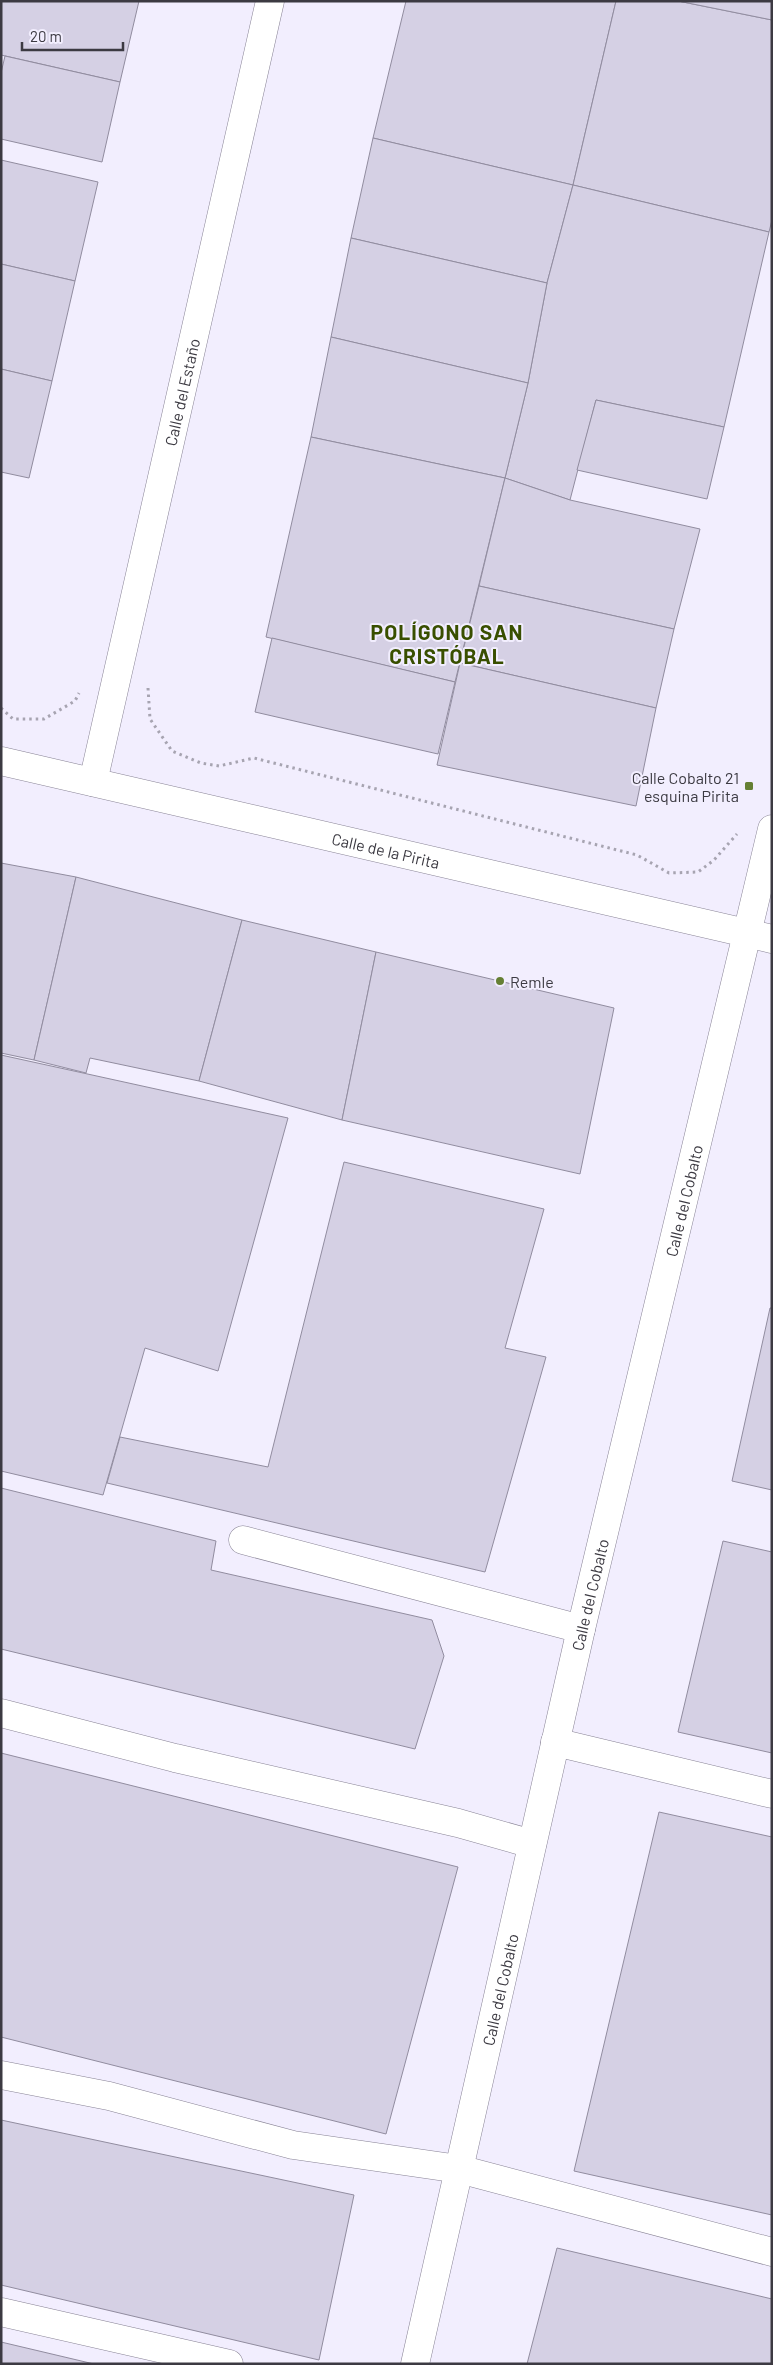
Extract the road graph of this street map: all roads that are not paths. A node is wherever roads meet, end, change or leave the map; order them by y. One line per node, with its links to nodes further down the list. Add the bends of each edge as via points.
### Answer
1 (270, 1): 3 (street, Calle del Estaño)
2 (1, 760): 3 (street, Calle de la Pirita)
3 (93, 782): 5 (street, Calle de la Pirita)
4 (772, 828): 5 (street, Calle del Cobalto)
5 (760, 936): 7 (street, Calle del Cobalto)
6 (243, 1540): 7 (street)
7 (581, 1629): 9 (street, Calle del Cobalto)
8 (1, 1713): 11 (street, via 175,1758 458,1823)
9 (555, 1742): 10 (street); 11 (street, Calle del Cobalto)
10 (772, 1794)
11 (532, 1844): 13 (street, Calle del Cobalto)
12 (1, 2075): 13 (street, via 109,2096 293,2145)
13 (459, 2169): 14 (street); 17 (street, Calle del Cobalto)
14 (772, 2252)
15 (1, 2312): 16 (street)
16 (229, 2364)
17 (415, 2364)

